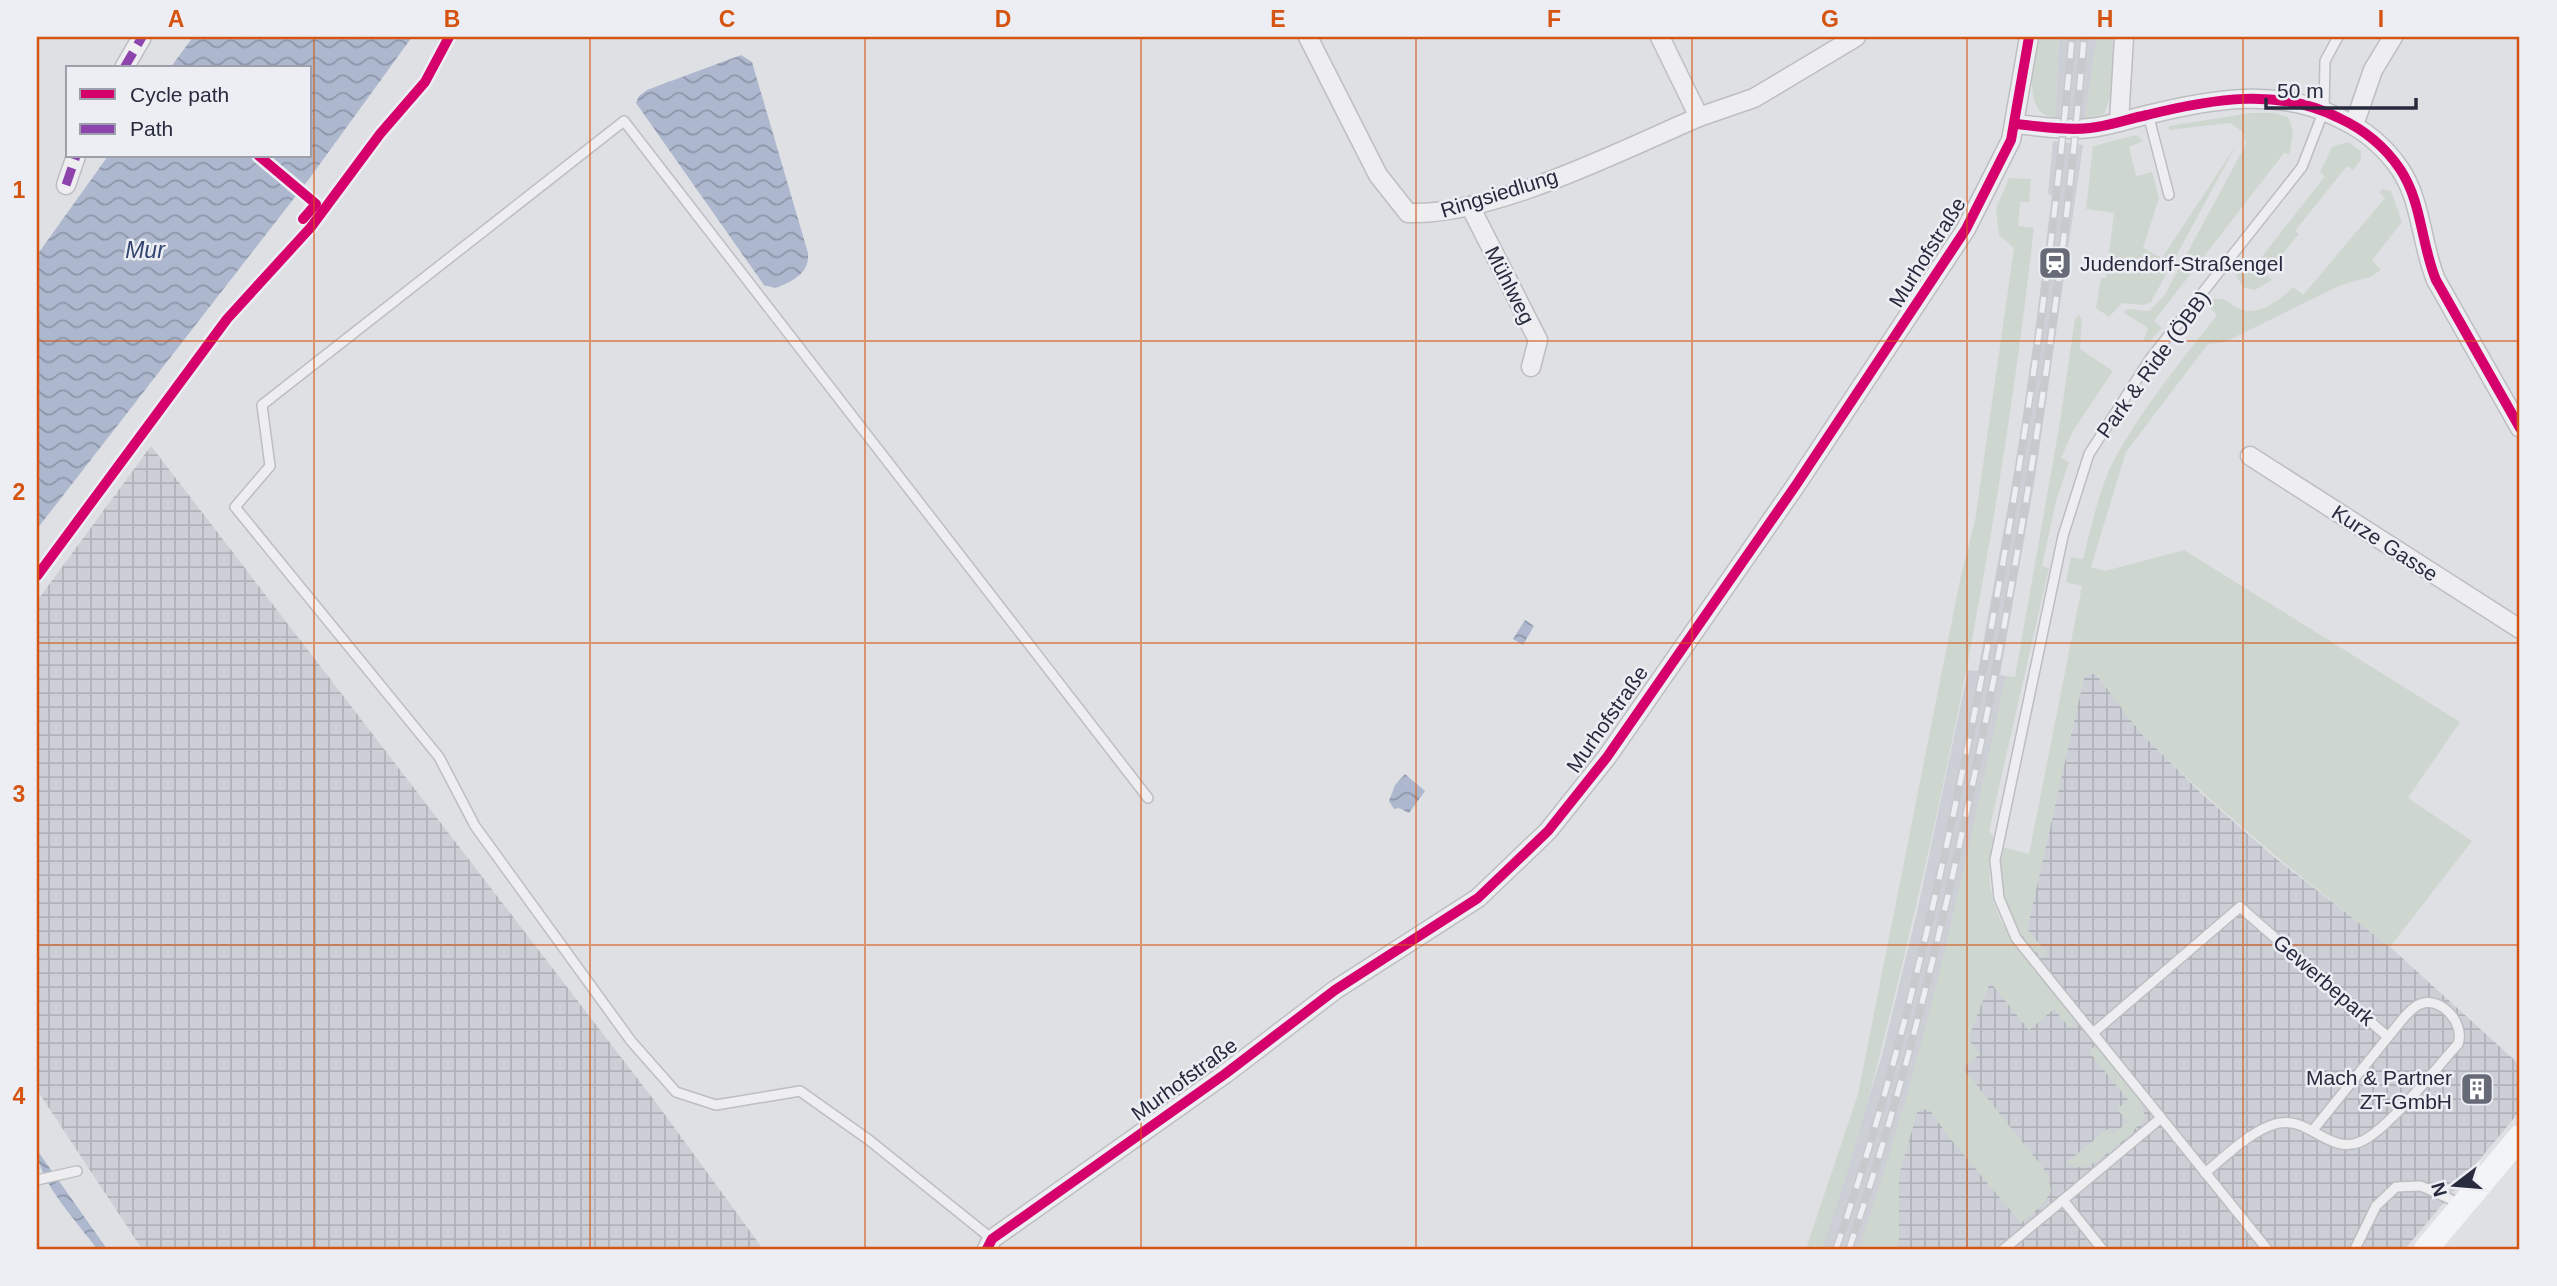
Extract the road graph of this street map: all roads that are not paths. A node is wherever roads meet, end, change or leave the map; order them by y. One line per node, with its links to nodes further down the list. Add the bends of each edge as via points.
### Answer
1 (142, 37): 9 (street)
2 (1308, 37): 19 (street, Ringsiedlung, via 1378,175 1408,213 1438,214)
3 (1660, 37): 12 (street)
4 (1856, 37): 12 (street, Ringsiedlung, via 1754,98)
5 (2029, 37): 14 (street)
6 (2123, 37): 13 (street)
7 (2338, 37): 10 (lane, via 2323,69)
8 (2393, 37): 15 (street, via 2373,70)
9 (125, 66)
10 (2324, 110): 11 (street, via 2262,97); 15 (street); 25 (lane, Park & Ride (ÖBB), via 2302,167 2150,359 2097,440 2077,487 2057,563 1995,860 1996,886 2016,938)
11 (2148, 114): 13 (street); 18 (lane)
12 (1699, 117): 19 (street, Ringsiedlung, via 1592,163)
13 (2119, 122): 14 (street, via 2082,128)
14 (2015, 124): 35 (street, Murhofstraße, via 2005,156 1966,229 1911,316 1607,757 1548,831 1478,898 1335,990)
15 (2354, 125): 21 (street, via 2400,169 2414,199 2435,280)
16 (75, 158): 17 (street)
17 (66, 185)
18 (2169, 195)
19 (1470, 206): 20 (street, Mühlweg, via 1538,340)
20 (1531, 367)
21 (2520, 428)
22 (2250, 456): 23 (street, Kurze Gasse)
23 (2520, 629)
24 (1148, 798): 35 (lane, via 624,121 262,405 270,466 235,507 439,757 475,826 631,1041 676,1093 716,1105 800,1091 869,1140)
25 (2093, 1033): 26 (lane, Gewerbepark, via 2239,907); 27 (lane)
26 (2388, 1037): 28 (lane); 28 (lane, Gewerbepark, via 2416,1006 2431,1003 2454,1017 2462,1035 2375,1133 2346,1145 2330,1142)
27 (2161, 1118): 31 (lane); 33 (lane)
28 (2313, 1130): 31 (lane, Gewerbepark, via 2294,1122 2277,1124 2256,1133)
29 (2520, 1137): 34 (main road)
30 (77, 1171): 32 (lane)
31 (2205, 1173): 38 (lane)
32 (37, 1180)
33 (2063, 1200): 36 (lane); 37 (lane)
34 (2463, 1206): 39 (lane, via 2421,1186 2396,1187 2376,1206); 40 (main road)
35 (989, 1244)
36 (2004, 1249)
37 (2102, 1249)
38 (2267, 1249)
39 (2355, 1249)
40 (2426, 1249)

